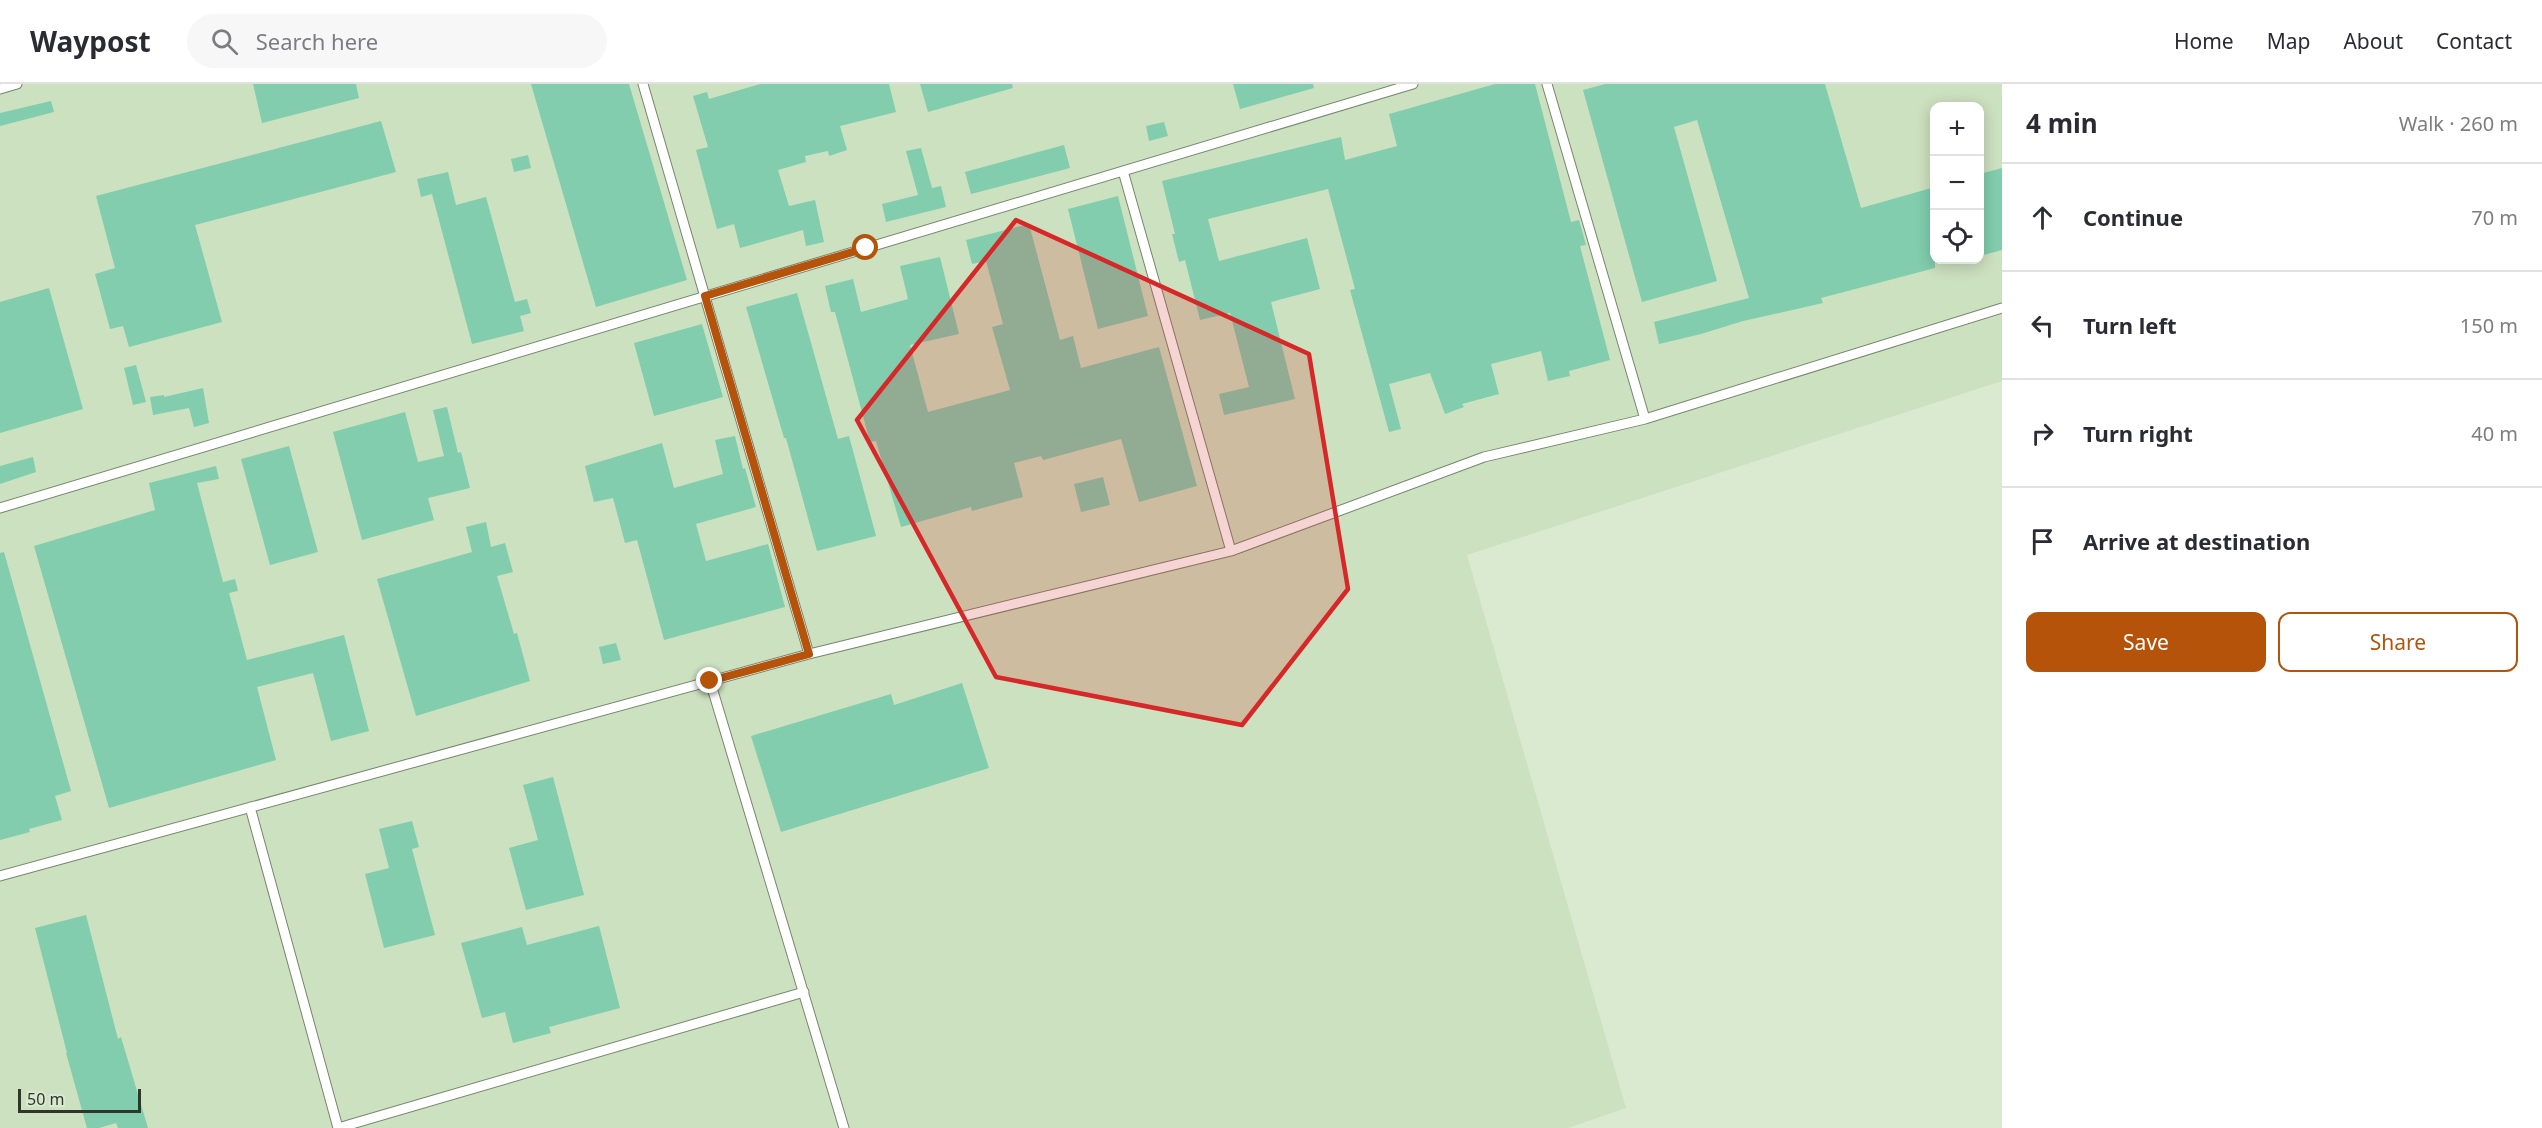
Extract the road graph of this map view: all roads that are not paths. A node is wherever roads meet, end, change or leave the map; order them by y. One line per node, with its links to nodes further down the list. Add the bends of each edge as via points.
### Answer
1 (17, 84): 5 (lane)
2 (643, 84): 7 (lane)
3 (1413, 84): 6 (lane)
4 (1547, 84): 9 (lane)
5 (0, 89)
6 (1123, 171): 7 (lane); 11 (lane)
7 (705, 296): 10 (lane); 12 (lane)
8 (2002, 308): 9 (lane)
9 (1644, 419): 11 (lane, via 1484,457)
10 (0, 508)
11 (1231, 552): 12 (lane)
12 (809, 654): 13 (lane)
13 (710, 681): 14 (lane); 16 (lane)
14 (250, 807): 15 (lane); 17 (lane)
15 (0, 876)
16 (804, 992): 17 (lane); 18 (lane)
17 (338, 1128)
18 (844, 1128)

